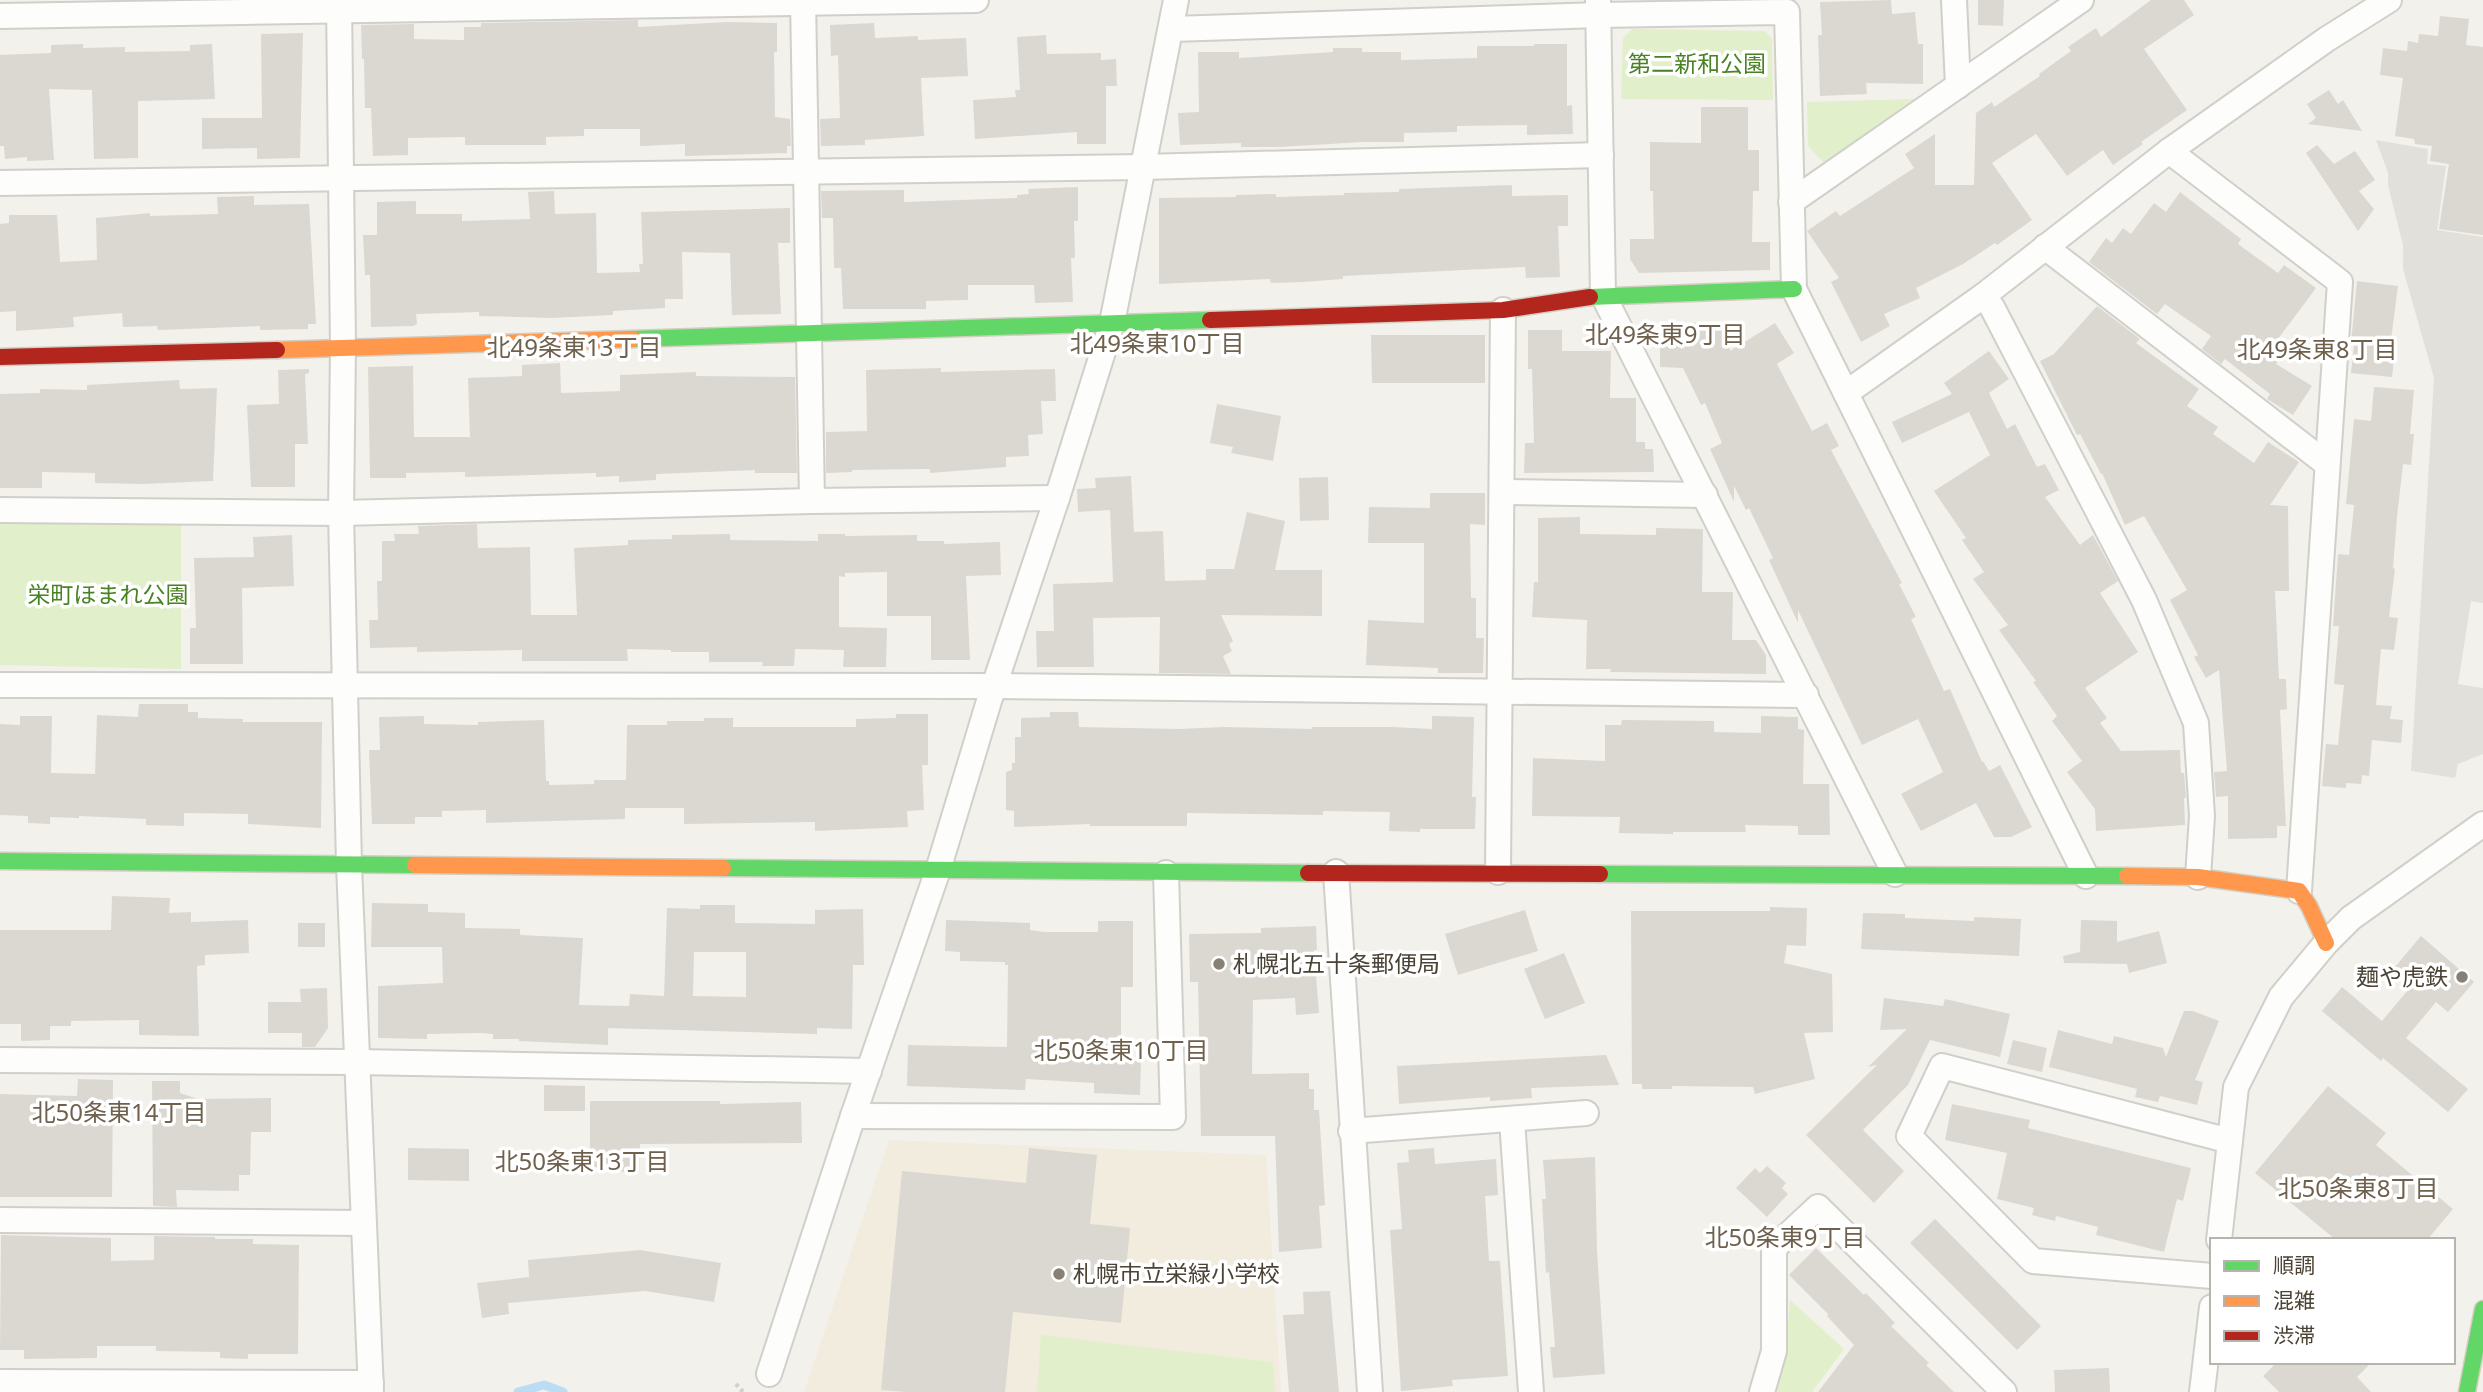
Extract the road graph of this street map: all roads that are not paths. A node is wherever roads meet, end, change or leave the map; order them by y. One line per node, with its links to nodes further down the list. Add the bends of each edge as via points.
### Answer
1 (976, 0): 6 (street)
2 (1177, 0): 10 (street)
3 (1954, 0): 11 (street)
4 (2081, 0): 11 (street)
5 (2389, 0): 12 (street)
6 (803, 2): 7 (street); 15 (street)
7 (340, 5): 9 (street); 16 (street)
8 (1599, 8): 10 (street); 13 (street); 18 (street, via 1787,12)
9 (0, 16)
10 (1172, 29): 14 (street)
11 (1958, 86): 18 (street)
12 (2169, 151): 19 (street); 29 (street, via 2340,282)
13 (1601, 155): 14 (street); 21 (street)
14 (1143, 167): 15 (street); 24 (street)
15 (806, 171): 16 (street); 25 (street)
16 (341, 178): 17 (street); 26 (street)
17 (0, 183)
18 (1791, 202): 20 (street)
19 (2045, 247): 22 (street); 29 (street)
20 (1794, 289): 21 (street); 28 (street)
21 (1604, 295): 23 (street); 31 (street)
22 (1983, 296): 28 (street); 50 (street, via 2144,600 2196,723 2202,816)
23 (1503, 310): 24 (street); 30 (street)
24 (1112, 323): 25 (street); 32 (street)
25 (809, 333): 26 (street); 33 (street)
26 (344, 348): 27 (street); 35 (street)
27 (0, 357)
28 (1846, 393): 49 (street)
29 (2327, 464): 51 (street)
30 (1502, 492): 31 (street); 39 (street)
31 (1705, 495): 40 (street)
32 (1057, 498): 33 (street); 38 (street)
33 (812, 501): 35 (street)
34 (0, 510): 35 (street)
35 (341, 513): 36 (street)
36 (345, 684): 37 (street); 38 (street); 43 (street)
37 (0, 685)
38 (994, 686): 39 (street); 44 (street)
39 (1501, 692): 40 (street); 46 (street)
40 (1806, 695): 48 (street)
41 (2483, 824): 52 (street, via 2351,918)
42 (0, 861): 43 (street)
43 (349, 865): 44 (street); 54 (street)
44 (938, 870): 47 (street); 55 (street)
45 (1336, 872): 46 (street); 47 (street); 59 (street)
46 (1498, 872): 48 (street)
47 (1166, 873): 57 (street, via 1173,1117)
48 (1895, 874): 49 (street)
49 (2086, 876): 50 (street)
50 (2198, 877): 51 (street)
51 (2299, 891): 52 (street)
52 (2326, 943): 60 (street, via 2281,997 2236,1087)
53 (0, 1060): 54 (street)
54 (357, 1062): 55 (street); 62 (street)
55 (869, 1071): 57 (street)
56 (1586, 1114): 58 (street)
57 (853, 1116): 67 (street)
58 (1512, 1119): 59 (street); 72 (street)
59 (1352, 1131): 71 (street)
60 (2230, 1141): 63 (street); 64 (street, via 1941,1066 1909,1136 2033,1261)
61 (0, 1220): 62 (street)
62 (363, 1223): 69 (street)
63 (2219, 1238)
64 (2210, 1276)
65 (2483, 1309): 70 (street)
66 (2210, 1324): 75 (street)
67 (769, 1374)
68 (0, 1382): 69 (street)
69 (371, 1388)
70 (2467, 1389)
71 (1370, 1392)
72 (1531, 1392)
73 (1762, 1392): 74 (street, via 1774,1351 1774,1248 1818,1207)
74 (2004, 1392)
75 (2202, 1392)

